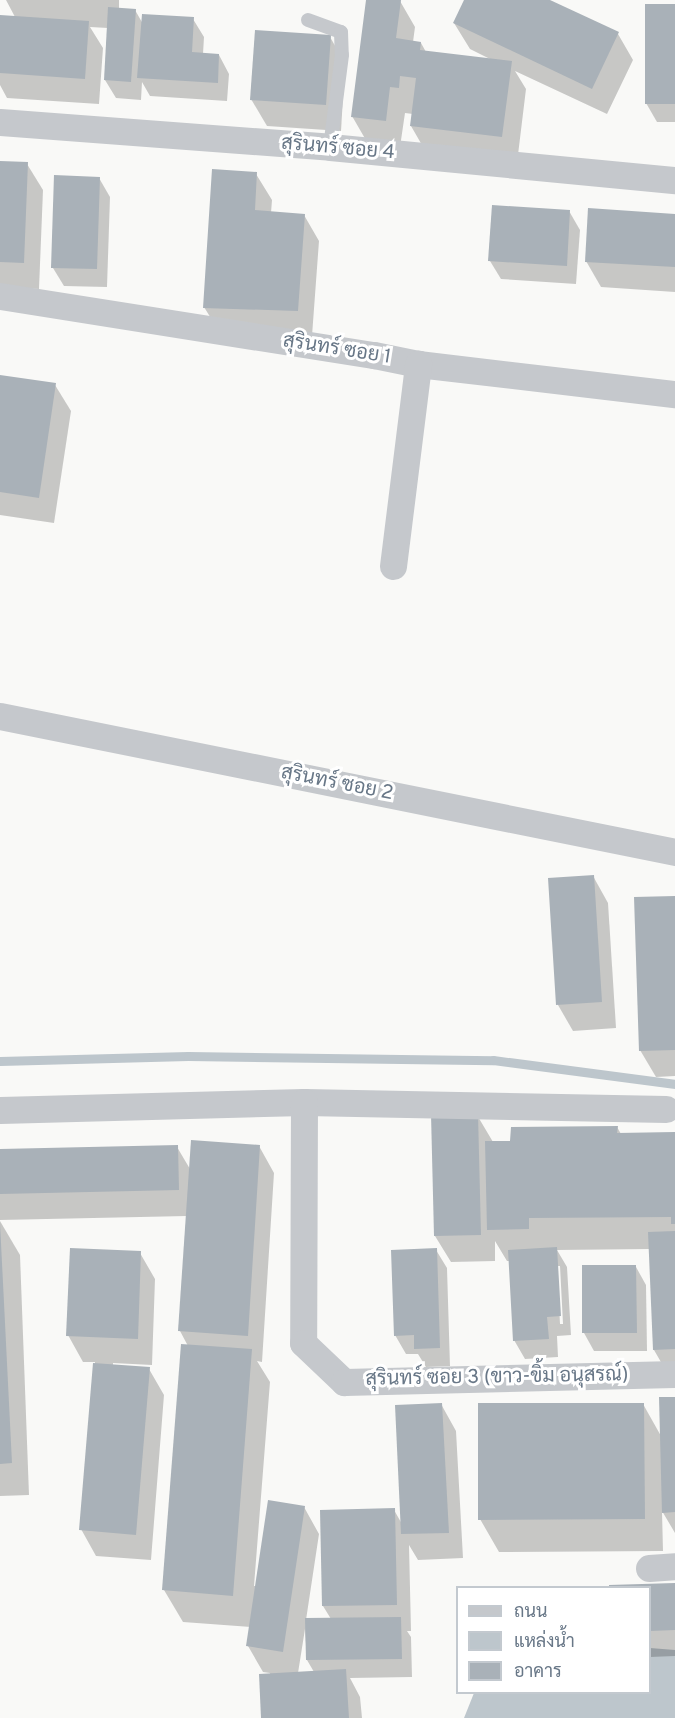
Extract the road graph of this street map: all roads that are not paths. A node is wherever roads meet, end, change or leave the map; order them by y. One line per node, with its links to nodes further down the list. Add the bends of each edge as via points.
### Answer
1 (308, 20): 3 (lane, via 341,32 342,55)
2 (0, 122): 3 (street, สุรินทร์ ซอย 4)
3 (330, 147): 4 (street, สุรินทร์ ซอย 4)
4 (675, 180)
5 (0, 296): 6 (street, สุรินทร์ ซอย 1)
6 (418, 364): 7 (street, สุรินทร์ ซอย 1); 8 (street)
7 (675, 394)
8 (393, 566)
9 (0, 716): 10 (street, สุรินทร์ ซอย 2)
10 (675, 852)
11 (304, 1102): 12 (street); 13 (street); 14 (street, สุรินทร์ ซอย 3 (ขาว-ขิ้ม อนุสรณ์), via 303,1343 344,1382)
12 (0, 1110)
13 (670, 1111)
14 (675, 1374)

